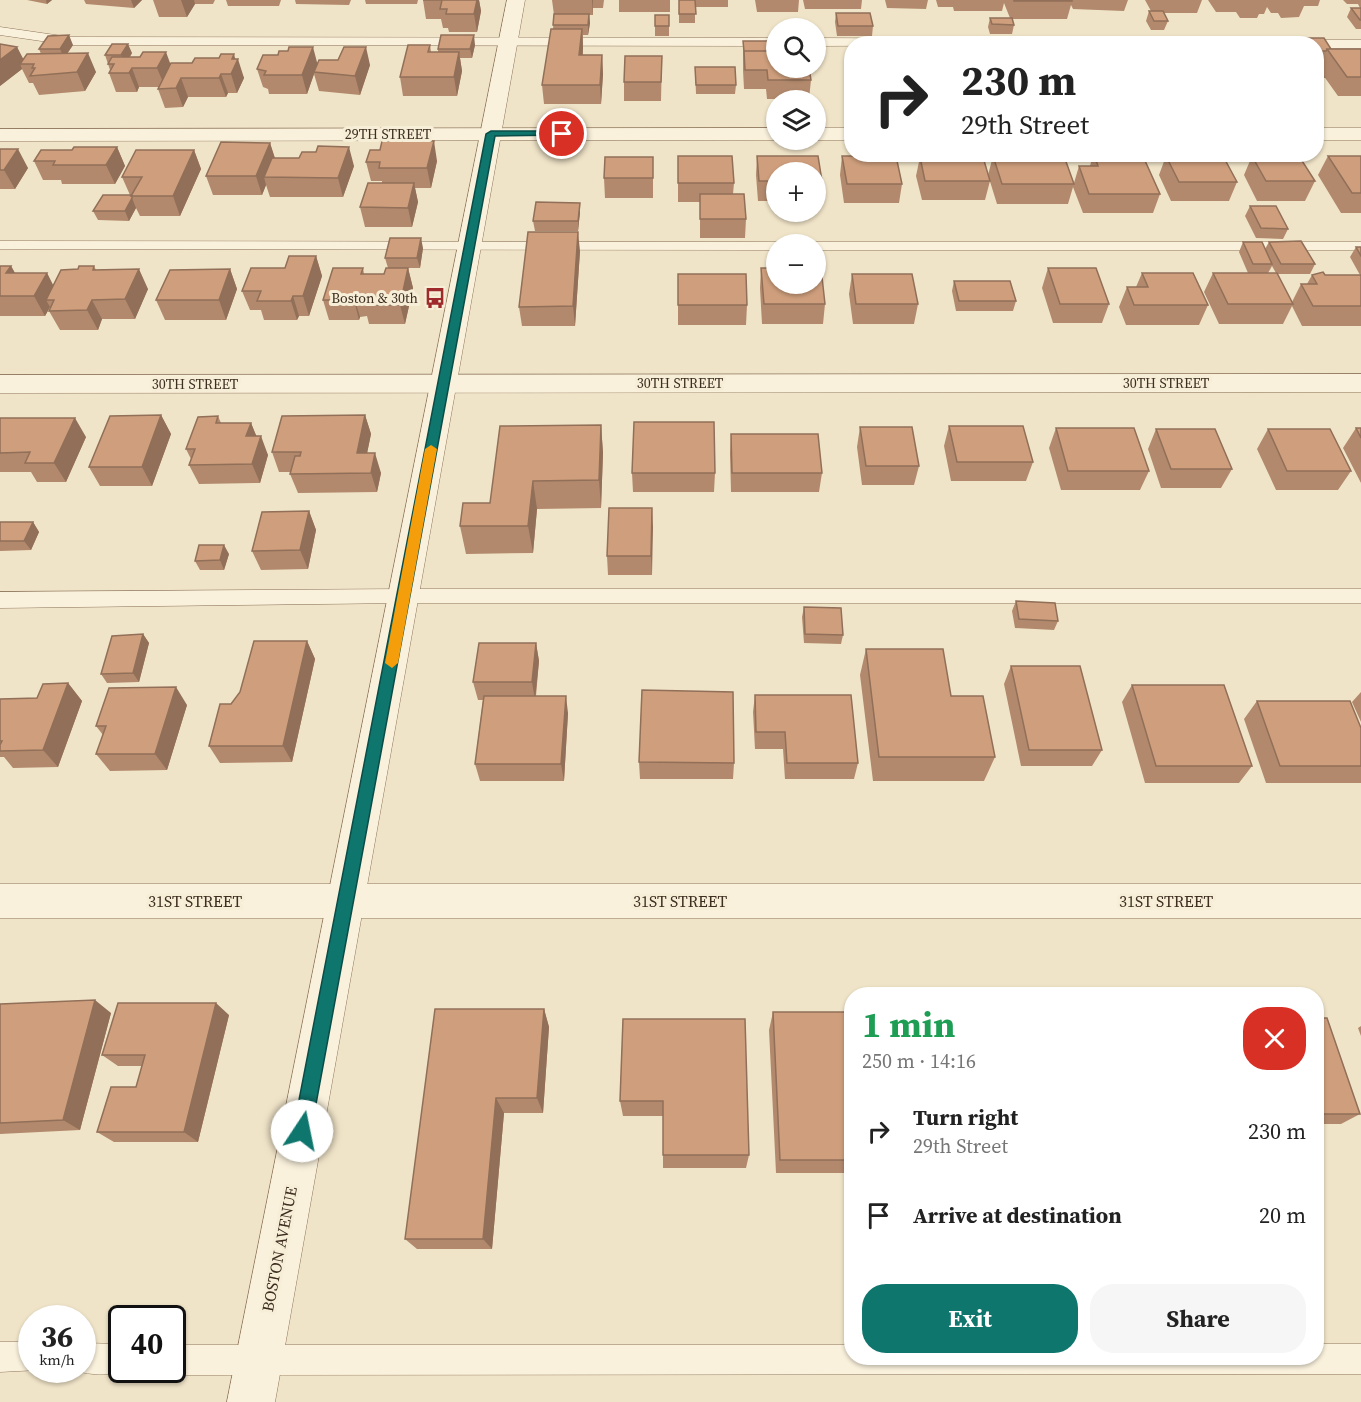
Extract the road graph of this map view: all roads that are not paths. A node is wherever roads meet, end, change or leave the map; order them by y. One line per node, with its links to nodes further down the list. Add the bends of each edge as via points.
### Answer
1 (516, 0): 3 (street, BOSTON AVENUE)
2 (0, 31): 3 (lane, via 69,41)
3 (508, 40): 4 (lane); 9 (street, BOSTON AVENUE)
4 (766, 42)
5 (826, 42): 6 (lane)
6 (844, 42)
7 (1324, 44): 8 (lane)
8 (1361, 44)
9 (491, 134): 10 (street, 29TH STREET); 15 (street, 29TH STREET); 17 (street, BOSTON AVENUE)
10 (766, 134)
11 (826, 134): 12 (street)
12 (844, 134)
13 (1324, 134): 14 (street)
14 (1361, 134)
15 (0, 135)
16 (0, 245): 17 (lane)
17 (470, 246): 18 (lane); 21 (street, BOSTON AVENUE)
18 (766, 246)
19 (826, 246): 20 (lane)
20 (1361, 246)
21 (443, 383): 22 (street, 30TH STREET); 23 (street, 30TH STREET); 24 (street, BOSTON AVENUE)
22 (1361, 383)
23 (0, 384)
24 (405, 596): 25 (lane); 26 (lane); 28 (street, BOSTON AVENUE)
25 (1361, 596)
26 (0, 600)
27 (0, 901): 28 (street, 31ST STREET)
28 (346, 901): 29 (street, 31ST STREET); 36 (street, BOSTON AVENUE)
29 (1361, 901)
30 (0, 1357): 31 (lane)
31 (18, 1357)
32 (1324, 1359): 33 (lane)
33 (1361, 1359)
34 (186, 1360): 36 (lane)
35 (844, 1360): 36 (lane)
36 (258, 1361): 37 (street, BOSTON AVENUE)
37 (251, 1402)

